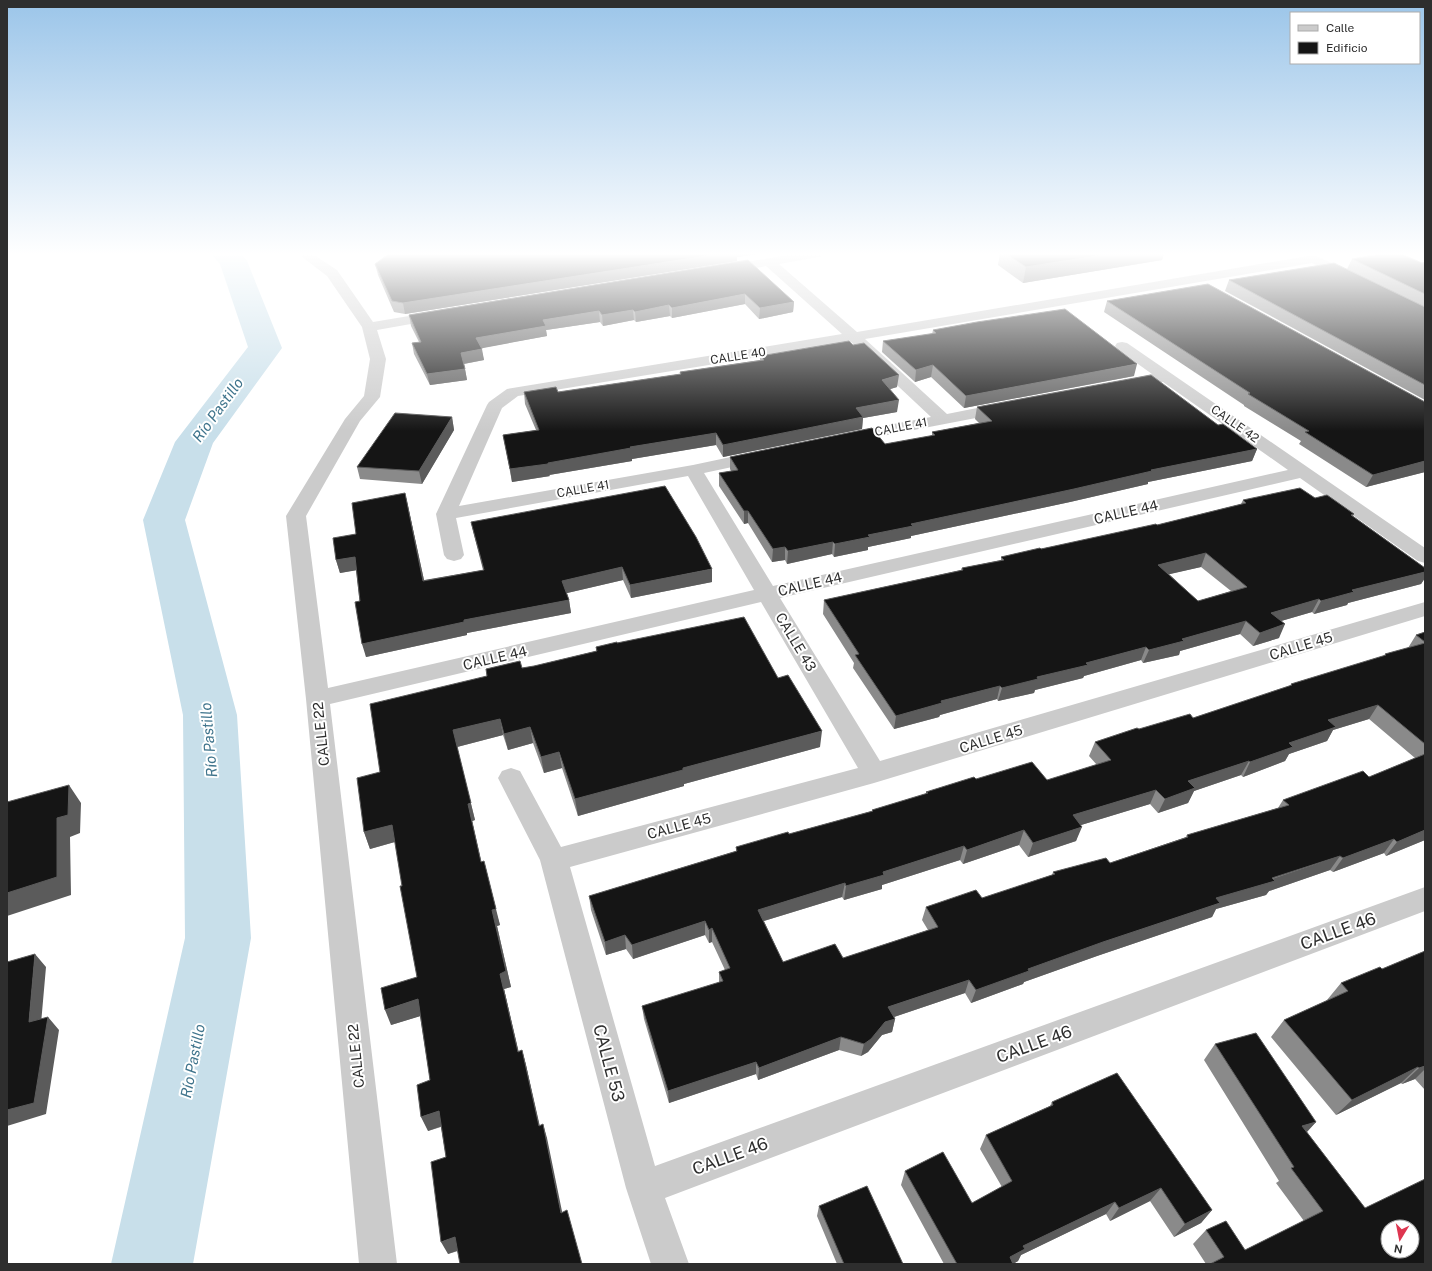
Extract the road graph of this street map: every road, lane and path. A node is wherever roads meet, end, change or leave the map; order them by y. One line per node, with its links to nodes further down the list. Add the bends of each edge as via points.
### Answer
1 (359, 312): 5 (street, CALLE 22)
2 (826, 312): 6 (street)
3 (997, 312): 6 (street, CALLE 40)
4 (455, 313): 5 (street)
5 (369, 327): 21 (street, CALLE 22, via 378,359 372,396 353,419 296,516)
6 (854, 337): 11 (street); 16 (street, CALLE 40, via 513,392 495,405)
7 (1122, 346): 8 (street, CALLE 42)
8 (1167, 376): 9 (street); 15 (street, CALLE 42)
9 (1113, 386)
10 (1020, 404): 11 (street, CALLE 41)
11 (943, 419): 12 (street, CALLE 41)
12 (833, 441)
13 (779, 452): 14 (street, CALLE 41)
14 (693, 470): 16 (street, CALLE 41); 19 (street, CALLE 43)
15 (1304, 472): 18 (street, CALLE 42); 19 (street, CALLE 44)
16 (446, 514): 17 (street)
17 (454, 555)
18 (1425, 558)
19 (768, 594): 21 (street, CALLE 44); 22 (street, CALLE 43)
20 (1425, 609): 22 (street, CALLE 45)
21 (318, 699): 27 (street, CALLE 22)
22 (874, 773): 24 (street, CALLE 45)
23 (511, 778): 24 (street, CALLE 53)
24 (554, 860): 26 (street, CALLE 53)
25 (1425, 899): 26 (street, CALLE 46)
26 (644, 1188): 28 (street, CALLE 53)
27 (378, 1264)
28 (670, 1264)

